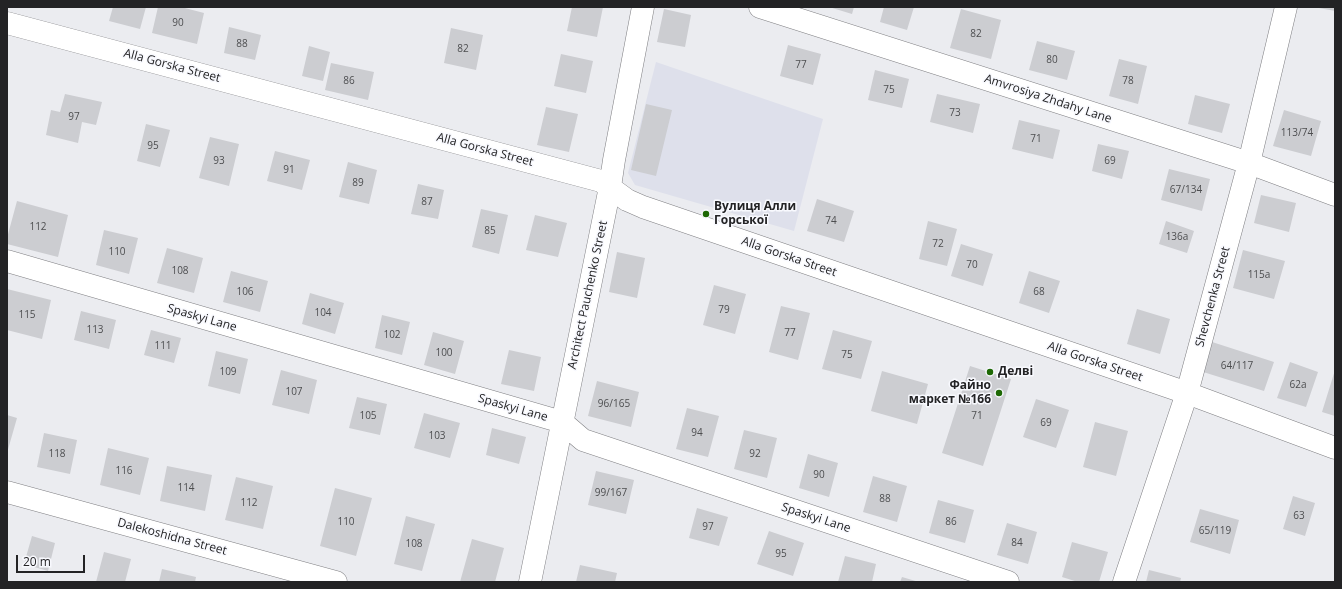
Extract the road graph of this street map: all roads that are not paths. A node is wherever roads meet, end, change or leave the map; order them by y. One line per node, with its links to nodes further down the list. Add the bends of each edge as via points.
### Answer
1 (643, 7): 6 (street, Architect Pauchenko Street)
2 (760, 7): 5 (street, Amvrosiya Zhdahy Lane)
3 (1286, 7): 5 (street, Shevchenka Street)
4 (7, 23): 6 (street, Alla Gorska Street, via 601,181)
5 (1249, 163): 7 (street, Amvrosiya Zhdahy Lane); 9 (street, Shevchenka Street)
6 (610, 187): 9 (street, Alla Gorska Street, via 627,200 642,207); 10 (street, Architect Pauchenko Street)
7 (1335, 195)
8 (7, 261): 10 (street, Spaskyi Lane)
9 (1186, 393): 11 (street, Alla Gorska Street); 16 (street, Shevchenka Street)
10 (562, 422): 14 (street, Architect Pauchenko Street); 15 (street, Spaskyi Lane, via 583,440)
11 (1335, 448)
12 (7, 492): 13 (street, Dalekoshidna Street)
13 (336, 582)
14 (530, 582)
15 (1008, 582)
16 (1124, 582)

